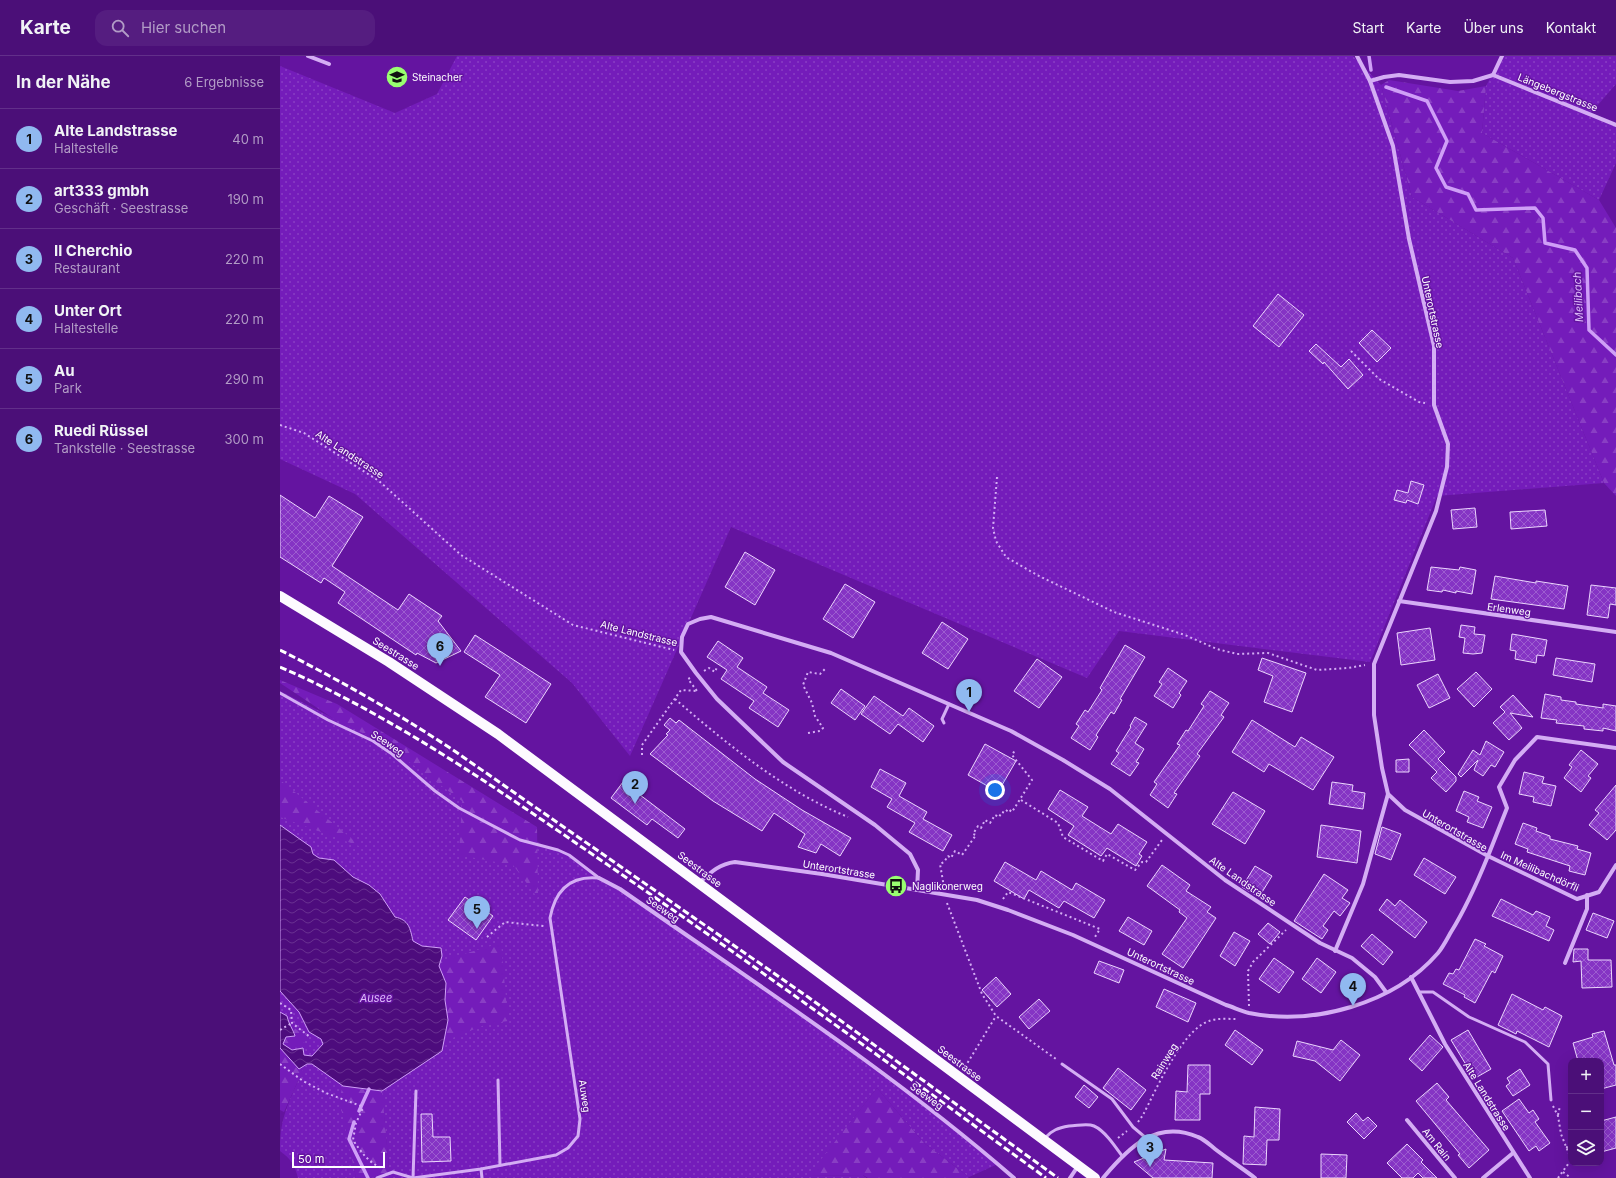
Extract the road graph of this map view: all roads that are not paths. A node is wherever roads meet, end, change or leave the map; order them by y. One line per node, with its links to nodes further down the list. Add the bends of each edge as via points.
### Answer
1 (308, 56): 4 (street)
2 (1357, 56): 6 (street, Unterortstrasse)
3 (1502, 56): 5 (street)
4 (329, 64)
5 (1493, 75): 6 (street, via 1473,82 1450,82 1399,75); 7 (street, Längebergstrasse)
6 (1370, 81): 9 (street, Unterortstrasse, via 1393,146 1409,239 1434,346 1434,405 1448,444 1447,467 1436,511)
7 (1616, 125)
8 (280, 596): 19 (main road, Seestrasse, via 389,662 498,734)
9 (1399, 601): 10 (street, Erlenweg); 15 (street, Unterortstrasse, via 1374,664 1374,715)
10 (1616, 632)
11 (280, 694): 18 (lane, Seeweg, via 373,741 459,808 520,840 569,855)
12 (949, 704): 13 (lane, via 942,719); 20 (street, Alte Landstrasse, via 831,653 711,617 688,624 682,637 681,652 717,699 750,732 799,774 875,825 910,854 918,870); 22 (street, Alte Landstrasse, via 1011,731 1110,790 1225,880)
13 (944, 723)
14 (1616, 748): 16 (street, Im Meilibachdörfli, via 1537,737 1515,760 1499,787 1506,808)
15 (1388, 794): 16 (street, Unterortstrasse, via 1405,810); 22 (street, via 1363,884)
16 (1488, 856): 21 (street, Im Meilibachdörfli, via 1576,899); 24 (street, Unterortstrasse, via 1467,906 1438,953)
17 (1616, 865): 21 (street, Im Meilibachdörfli, via 1599,892)
18 (599, 878): 36 (lane, Auweg, via 579,879 563,889 552,909 551,926 580,1119 578,1136 568,1148 556,1155); 42 (street, Seeweg, via 620,889 829,1035 945,1119)
19 (699, 883): 20 (street, Unterortstrasse, via 714,868 724,863 735,862); 33 (main road, Seestrasse)
20 (917, 890): 25 (street, Unterortstrasse, via 977,900 1044,922 1200,994 1248,1012 1274,1016 1304,1016 1353,1006)
21 (1587, 895): 23 (street, Im Meilibachdörfli, via 1587,909)
22 (1335, 951): 25 (street, Alte Landstrasse, via 1352,958 1375,976)
23 (1565, 962)
24 (1411, 977): 25 (street, Unterortstrasse); 26 (street, Alte Landstrasse)
25 (1386, 992)
26 (1419, 992): 30 (lane, via 1433,992 1469,1017 1525,1042 1548,1064); 34 (street, Alte Landstrasse, via 1446,1044)
27 (1062, 1064): 32 (lane, via 1112,1099 1133,1127)
28 (498, 1080): 36 (lane)
29 (416, 1091): 40 (lane)
30 (1551, 1100)
31 (1407, 1120): 47 (street, Am Rain)
32 (1146, 1138): 35 (street); 46 (street, via 1177,1130 1199,1137)
33 (1043, 1141): 35 (lane, via 1058,1128 1088,1125 1097,1128); 37 (main road, Seestrasse)
34 (1513, 1152): 48 (street); 49 (street, Alte Landstrasse)
35 (1122, 1156): 45 (street)
36 (500, 1165): 38 (lane, Auweg)
37 (1078, 1166): 43 (street); 44 (main road, Seestrasse)
38 (481, 1168): 40 (lane, Auweg); 41 (lane)
39 (377, 1178): 40 (lane, Auweg, via 393,1172)
40 (412, 1178)
41 (482, 1178)
42 (1014, 1178)
43 (1070, 1178)
44 (1094, 1178)
45 (1103, 1178)
46 (1255, 1178)
47 (1455, 1178)
48 (1483, 1178)
49 (1530, 1178)

